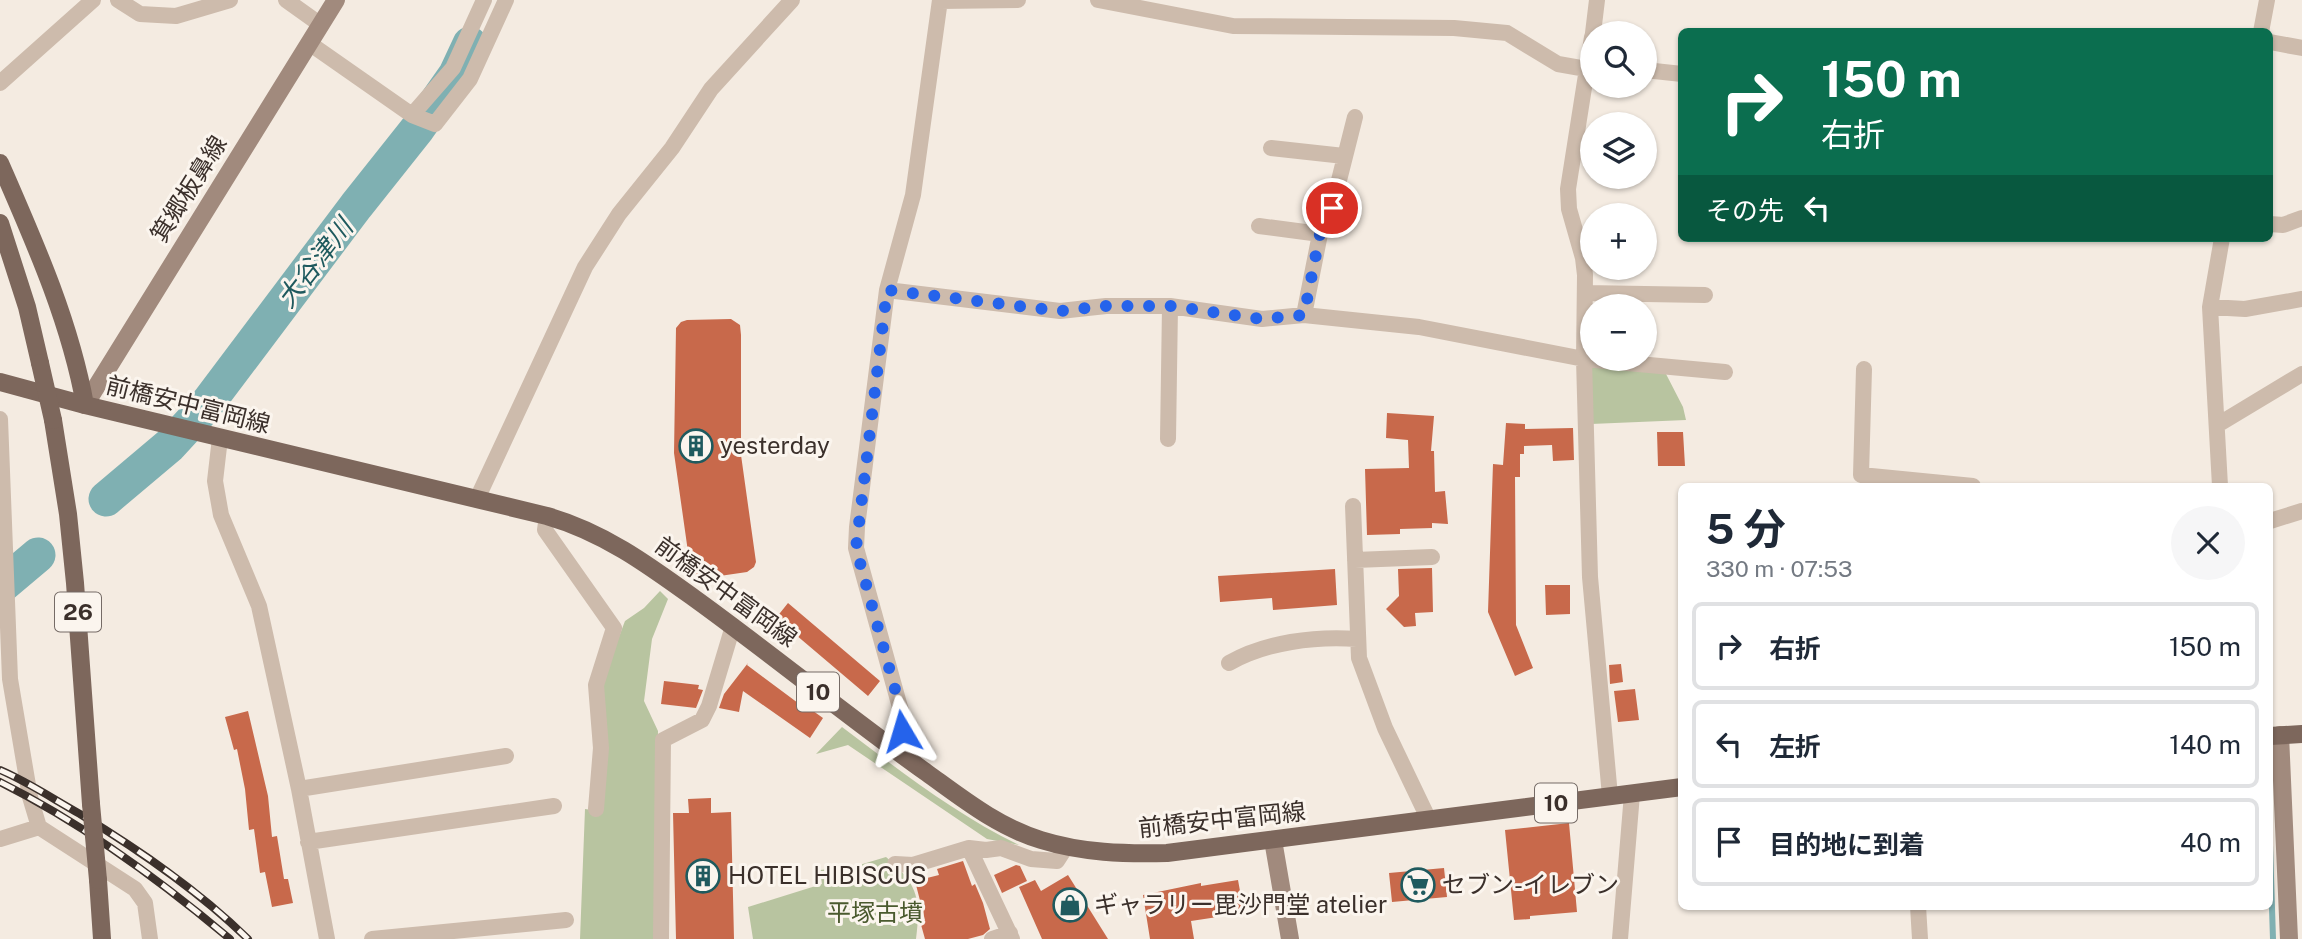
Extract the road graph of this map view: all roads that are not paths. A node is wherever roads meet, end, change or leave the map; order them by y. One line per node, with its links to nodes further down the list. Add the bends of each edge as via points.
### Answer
1 (93, 0): 23 (street)
2 (117, 0): 3 (street, via 141,14 176,16)
3 (230, 0)
4 (286, 0): 15 (street)
5 (336, 0): 15 (main road, 箕郷板鼻線)
6 (484, 0): 26 (street, via 453,68)
7 (506, 0): 26 (street, via 470,79 435,124)
8 (792, 0): 57 (street, via 711,89 592,256)
9 (940, 0): 10 (street); 36 (street, via 913,195)
10 (1018, 0)
11 (1098, 0): 20 (street, via 1233,26 1454,28 1507,33 1558,64)
12 (1597, 0): 14 (street)
13 (2267, 0): 16 (street)
14 (1595, 21)
15 (321, 25): 17 (main road, 箕郷板鼻線)
16 (2262, 28)
17 (309, 43): 26 (street); 50 (main road, 箕郷板鼻線)
18 (2273, 43): 19 (street)
19 (2302, 48)
20 (1580, 68)
21 (1657, 71): 22 (street)
22 (1678, 74)
23 (0, 82)
24 (1586, 98): 37 (street, via 1568,188 1583,258)
25 (1355, 117): 28 (street)
26 (419, 118)
27 (1271, 148): 28 (street)
28 (1344, 156): 34 (street, via 1332,208)
29 (0, 163): 50 (main road, via 58,307)
30 (2302, 218): 32 (street)
31 (0, 223): 89 (main road, 26, bridge, via 27,307 53,420 68,514)
32 (2273, 224)
33 (1259, 226): 34 (street)
34 (1320, 234): 42 (street)
35 (2221, 242): 41 (street)
36 (887, 290): 40 (street, via 1060,311); 69 (street, via 856,548 901,711 902,731)
37 (1585, 293): 38 (street)
38 (1705, 295)
39 (2302, 299): 41 (street, via 2245,309)
40 (1170, 306): 42 (street, via 1262,319); 54 (street)
41 (2210, 307): 52 (street)
42 (1304, 315): 43 (street, via 1419,327)
43 (1580, 358)
44 (1657, 366): 47 (street)
45 (1864, 369): 55 (street, via 1861,475)
46 (1584, 371): 74 (street, via 1590,577)
47 (1725, 372)
48 (2302, 374): 52 (street)
49 (0, 382): 50 (main road, 前橋安中富岡線 / 10)
50 (85, 405): 53 (main road, 前橋安中富岡線 / 10)
51 (0, 419): 78 (street, via 10,679)
52 (2218, 424): 56 (street)
53 (220, 438): 57 (main road, 前橋安中富岡線 / 10); 72 (street, via 215,481 221,515 259,606)
54 (1168, 439)
55 (1942, 483)
56 (2220, 483)
57 (477, 499): 60 (main road, 前橋安中富岡線 / 10)
58 (1353, 506): 63 (street)
59 (2302, 512): 61 (street)
60 (547, 516): 64 (main road, 前橋安中富岡線 / 10, via 623,548); 76 (street, via 545,530 614,628 596,685 601,748)
61 (2273, 520)
62 (1433, 557): 63 (street)
63 (1355, 560): 65 (street)
64 (733, 626): 69 (main road, 前橋安中富岡線 / 10); 93 (street, via 702,720 663,740)
65 (1357, 639): 66 (street, via 1327,637 1249,652); 77 (street, via 1370,691)
66 (1229, 663)
67 (2302, 734): 68 (main road)
68 (2275, 736): 88 (main road)
69 (890, 747): 82 (main road, 前橋安中富岡線 / 10, via 1007,827)
70 (506, 756): 72 (street)
71 (1678, 788): 73 (main road, 前橋安中富岡線 / 10)
72 (299, 789): 81 (street)
73 (1632, 794): 74 (main road, 前橋安中富岡線 / 10); 96 (street)
74 (1610, 796): 77 (main road, 前橋安中富岡線 / 10)
75 (554, 806): 81 (street)
76 (596, 808)
77 (1429, 820): 80 (main road, 前橋安中富岡線 / 10)
78 (39, 827): 79 (street); 90 (street, via 135,889 145,903)
79 (0, 839)
80 (1273, 840): 82 (main road, 前橋安中富岡線 / 10, via 1167,853 1123,854); 95 (main road)
81 (308, 842): 91 (street)
82 (1066, 847): 83 (street, via 1057,861 1001,848)
83 (969, 848): 84 (street, via 913,865); 87 (street)
84 (895, 864)
85 (1918, 910): 97 (street)
86 (566, 920): 92 (street)
87 (1011, 936): 94 (street)
88 (2293, 937)
89 (102, 939)
90 (150, 939)
91 (327, 939)
92 (372, 939)
93 (661, 939)
94 (992, 939)
95 (1290, 939)
96 (1620, 939)
97 (1920, 939)

